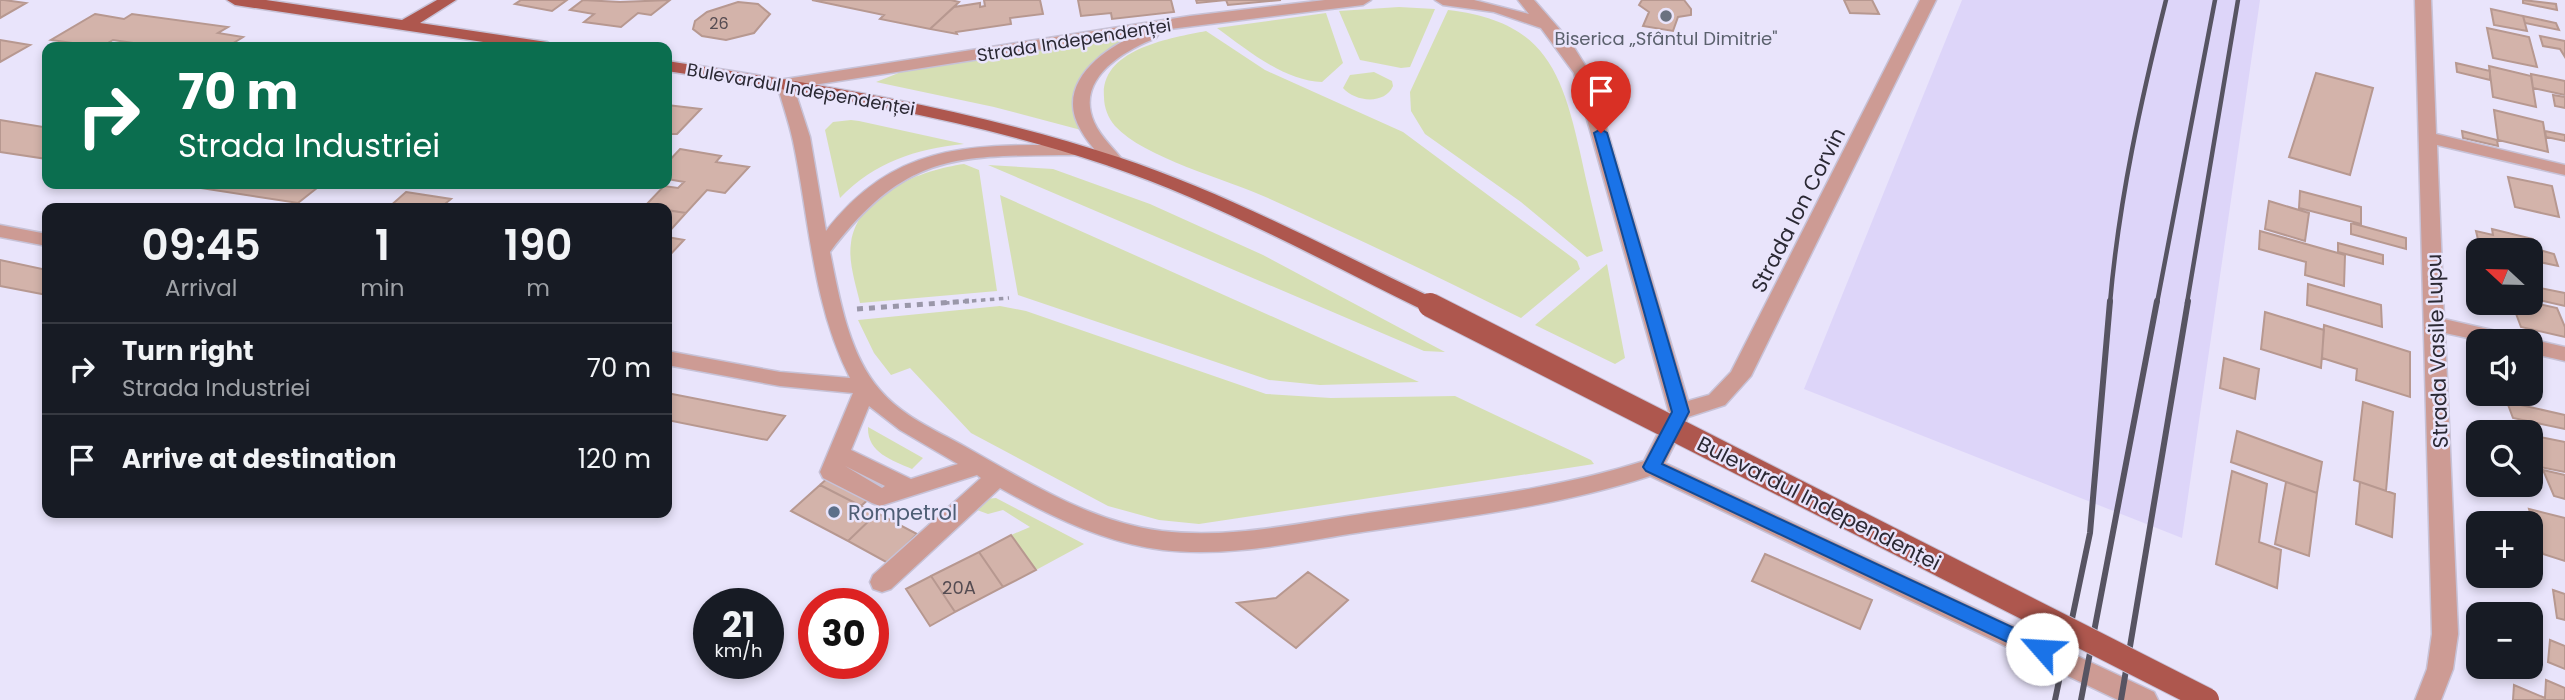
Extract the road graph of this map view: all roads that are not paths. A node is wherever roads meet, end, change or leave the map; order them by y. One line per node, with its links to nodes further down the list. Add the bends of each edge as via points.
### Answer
1 (235, 0): 10 (main road)
2 (448, 0): 10 (main road)
3 (1363, 0): 8 (street, Strada Independenței)
4 (1443, 0): 9 (street, via 1496,8)
5 (1526, 0): 9 (street)
6 (1928, 0): 27 (street, Strada Ion Corvin, via 1740,376 1717,400)
7 (2423, 0): 14 (street, Strada Vasile Lupu)
8 (1190, 21): 13 (street, Strada Independenței); 16 (street, via 1135,40 1100,63 1083,88 1082,112)
9 (1548, 24): 27 (street, via 1582,73)
10 (405, 26): 11 (main road)
11 (513, 42)
12 (672, 67): 13 (main road, Bulevardul Independenței)
13 (785, 84): 15 (main road, Bulevardul Independenței, via 936,113); 20 (street, via 802,143)
14 (2430, 138): 17 (street); 21 (street, Strada Vasile Lupu)
15 (1076, 150): 16 (main road, Bulevardul Independenței); 20 (street, via 959,154 926,162 901,172 862,199)
16 (1115, 162): 32 (main road, Bulevardul Independenței, bridge, via 1430,305)
17 (2565, 170)
18 (0, 231): 19 (street)
19 (42, 239)
20 (821, 251): 26 (street, via 834,311)
21 (2437, 324): 22 (street); 33 (street, Strada Vasile Lupu, via 2445,634 2440,669)
22 (2466, 331)
23 (2543, 349): 24 (street)
24 (2565, 354)
25 (672, 359): 26 (street, via 780,379)
26 (866, 387): 29 (street, via 902,420); 29 (street, via 840,454 909,488)
27 (1680, 412): 28 (street)
28 (1652, 467): 29 (street, via 1580,489 1465,508 1283,534 1194,541 1136,536 1088,521); 31 (street)
29 (989, 472): 30 (street)
30 (882, 582)
31 (2145, 700)
32 (2207, 700)
33 (2428, 700)

